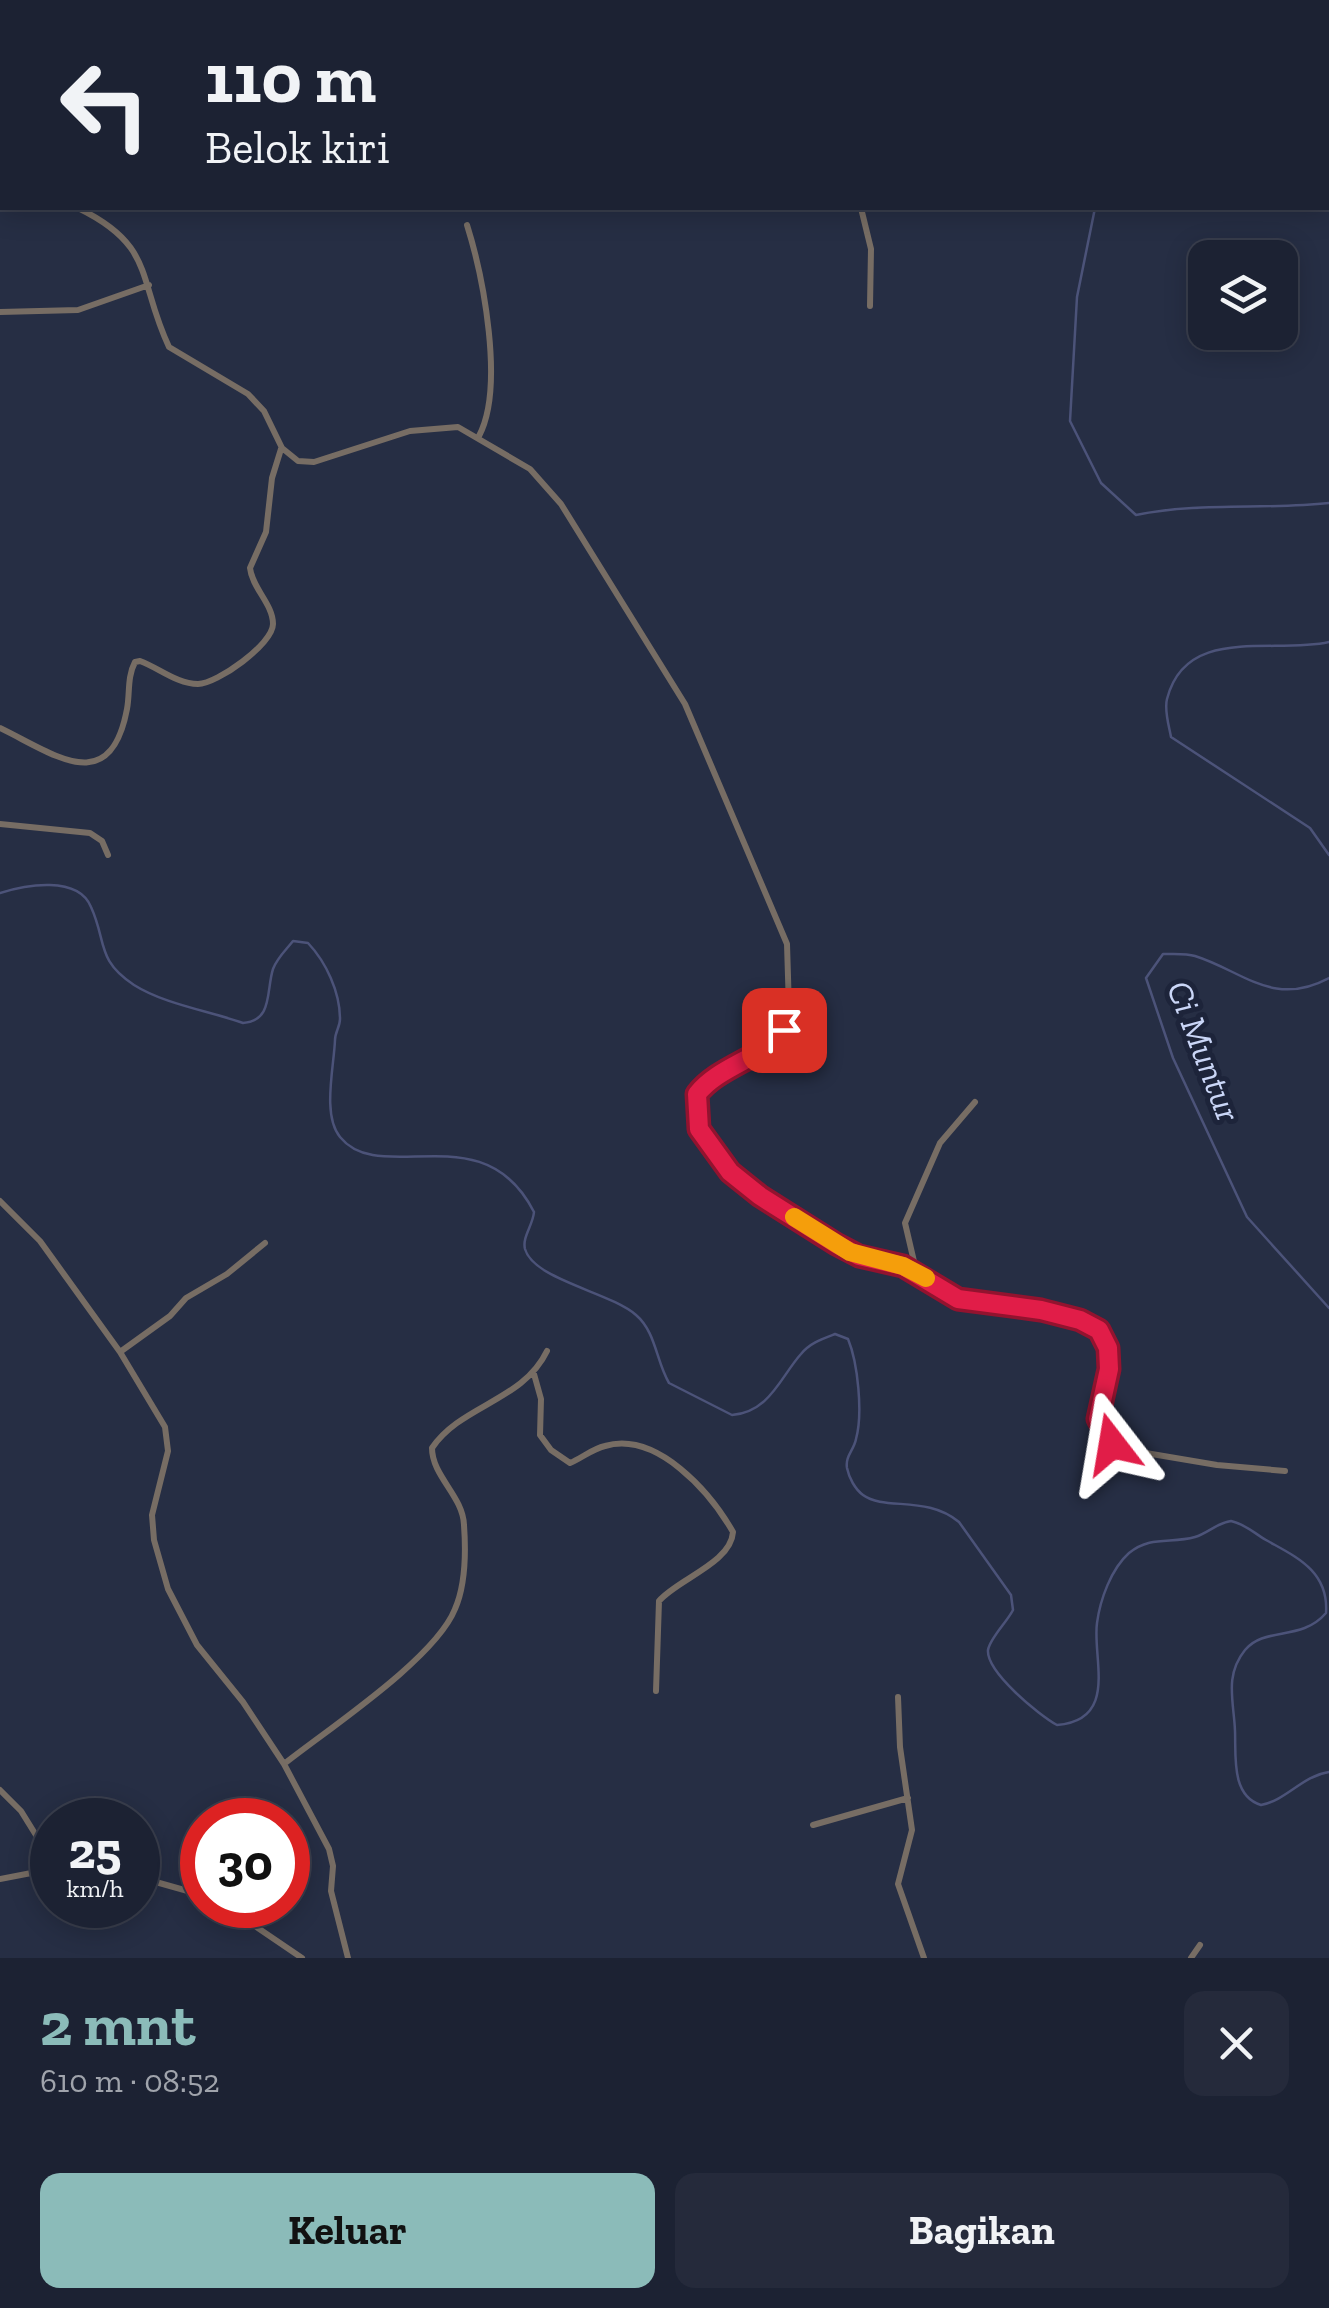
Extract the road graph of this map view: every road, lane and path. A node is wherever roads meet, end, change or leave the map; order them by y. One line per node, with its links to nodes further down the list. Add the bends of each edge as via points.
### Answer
1 (81, 210): 4 (street, via 123,234)
2 (861, 210): 5 (street, via 870,248)
3 (467, 225): 7 (street, via 487,306 489,408)
4 (149, 285): 6 (street, via 78,310); 8 (street, via 169,347 248,394)
5 (870, 306)
6 (0, 312)
7 (479, 436): 8 (street, via 438,425 306,463); 15 (street, via 552,491 675,687 784,937 784,1030 764,1051 701,1088 695,1108 702,1136 760,1196 850,1252)
8 (282, 448): 9 (street, via 266,532 250,568 272,616 266,642 200,684 136,662 120,730 112,751 98,762 72,763)
9 (0, 728)
10 (0, 824): 11 (street, via 90,832)
11 (108, 855)
12 (975, 1102): 15 (street, via 940,1143 905,1223)
13 (0, 1201): 17 (street, via 40,1241)
14 (266, 1244): 17 (street)
15 (916, 1272): 19 (street, via 958,1299 1041,1310 1099,1330 1109,1369 1098,1419 1105,1437 1122,1449)
16 (547, 1351): 18 (street)
17 (120, 1352): 22 (street, via 167,1438 152,1515 168,1588 196,1646)
18 (534, 1374): 20 (street, via 540,1435 558,1456 570,1464 604,1446 645,1448 704,1492 733,1532 720,1556 659,1601); 22 (street, via 432,1448 464,1526 463,1584 448,1625)
19 (1284, 1471)
20 (656, 1691)
21 (898, 1697): 24 (street)
22 (284, 1764): 32 (street, via 331,1855 330,1891)
23 (0, 1790): 26 (street)
24 (908, 1798): 25 (street); 33 (street, via 912,1840 898,1884)
25 (813, 1825)
26 (30, 1826)
27 (30, 1870): 28 (street)
28 (0, 1878)
29 (258, 1928): 31 (street)
30 (1200, 1944): 34 (street)
31 (302, 1958)
32 (348, 1958)
33 (924, 1958)
34 (1191, 1958)

